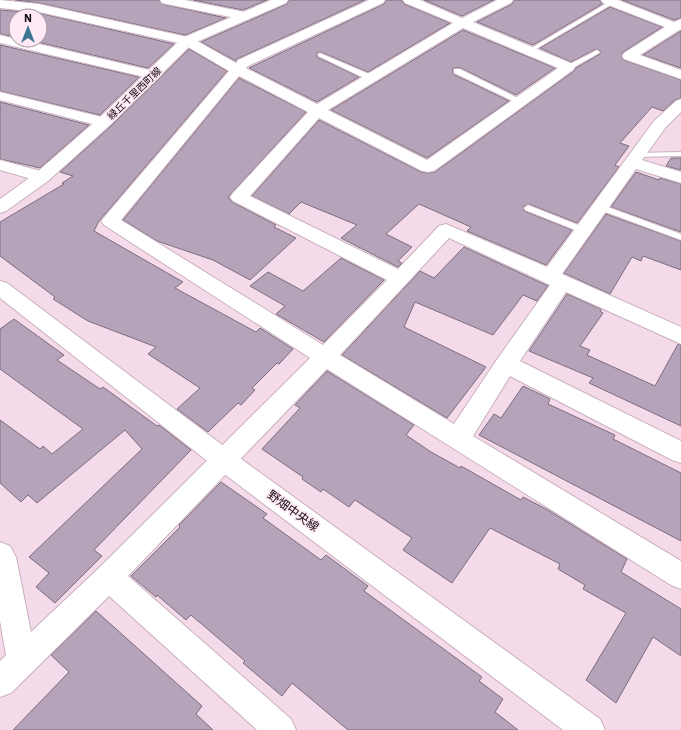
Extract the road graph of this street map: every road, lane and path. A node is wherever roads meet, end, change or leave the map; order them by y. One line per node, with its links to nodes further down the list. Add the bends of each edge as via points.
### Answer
1 (166, 0): 8 (street)
2 (282, 0): 8 (street, 緑丘千里西町線)
3 (379, 0): 17 (street, via 243,63)
4 (409, 0): 9 (street)
5 (507, 0): 9 (street)
6 (610, 1): 10 (street); 13 (lane)
7 (0, 4): 12 (street, via 40,8)
8 (245, 16): 12 (street, 緑丘千里西町線)
9 (462, 23): 13 (street); 21 (street)
10 (678, 24): 20 (street, via 630,56)
11 (0, 39): 19 (street)
12 (187, 41): 17 (street); 19 (street, 緑丘千里西町線)
13 (529, 50): 16 (street)
14 (598, 52): 16 (lane)
15 (320, 55): 21 (lane)
16 (568, 67): 23 (street)
17 (238, 70): 25 (street); 41 (street, via 110,221)
18 (457, 71): 23 (lane)
19 (152, 75): 26 (street, 緑丘千里西町線)
20 (681, 75)
21 (371, 78): 25 (street)
22 (0, 96): 26 (street)
23 (520, 100): 25 (street, via 428,167)
24 (681, 104): 28 (street, via 660,124)
25 (318, 110): 37 (street, via 239,197)
26 (104, 122): 30 (street, 緑丘千里西町線)
27 (681, 154): 28 (lane)
28 (634, 158): 31 (street); 33 (street)
29 (0, 165): 30 (street)
30 (42, 177): 32 (street, 緑丘千里西町線)
31 (681, 178)
32 (0, 207)
33 (600, 207): 35 (street); 36 (lane)
34 (528, 208): 35 (lane)
35 (584, 230): 38 (street)
36 (681, 237)
37 (400, 278): 38 (street, via 446,230); 41 (street)
38 (556, 279): 40 (street); 42 (street)
39 (0, 288): 45 (street, 野畑中央線)
40 (681, 336)
41 (325, 357): 43 (street); 45 (street)
42 (506, 364): 43 (street); 44 (street)
43 (458, 439): 47 (street)
44 (681, 453)
45 (224, 460): 48 (street); 52 (street, 野畑中央線)
46 (0, 555): 49 (street)
47 (681, 576)
48 (109, 578): 49 (street); 51 (street)
49 (22, 660): 50 (street)
50 (0, 682)
51 (280, 730)
52 (589, 730)

